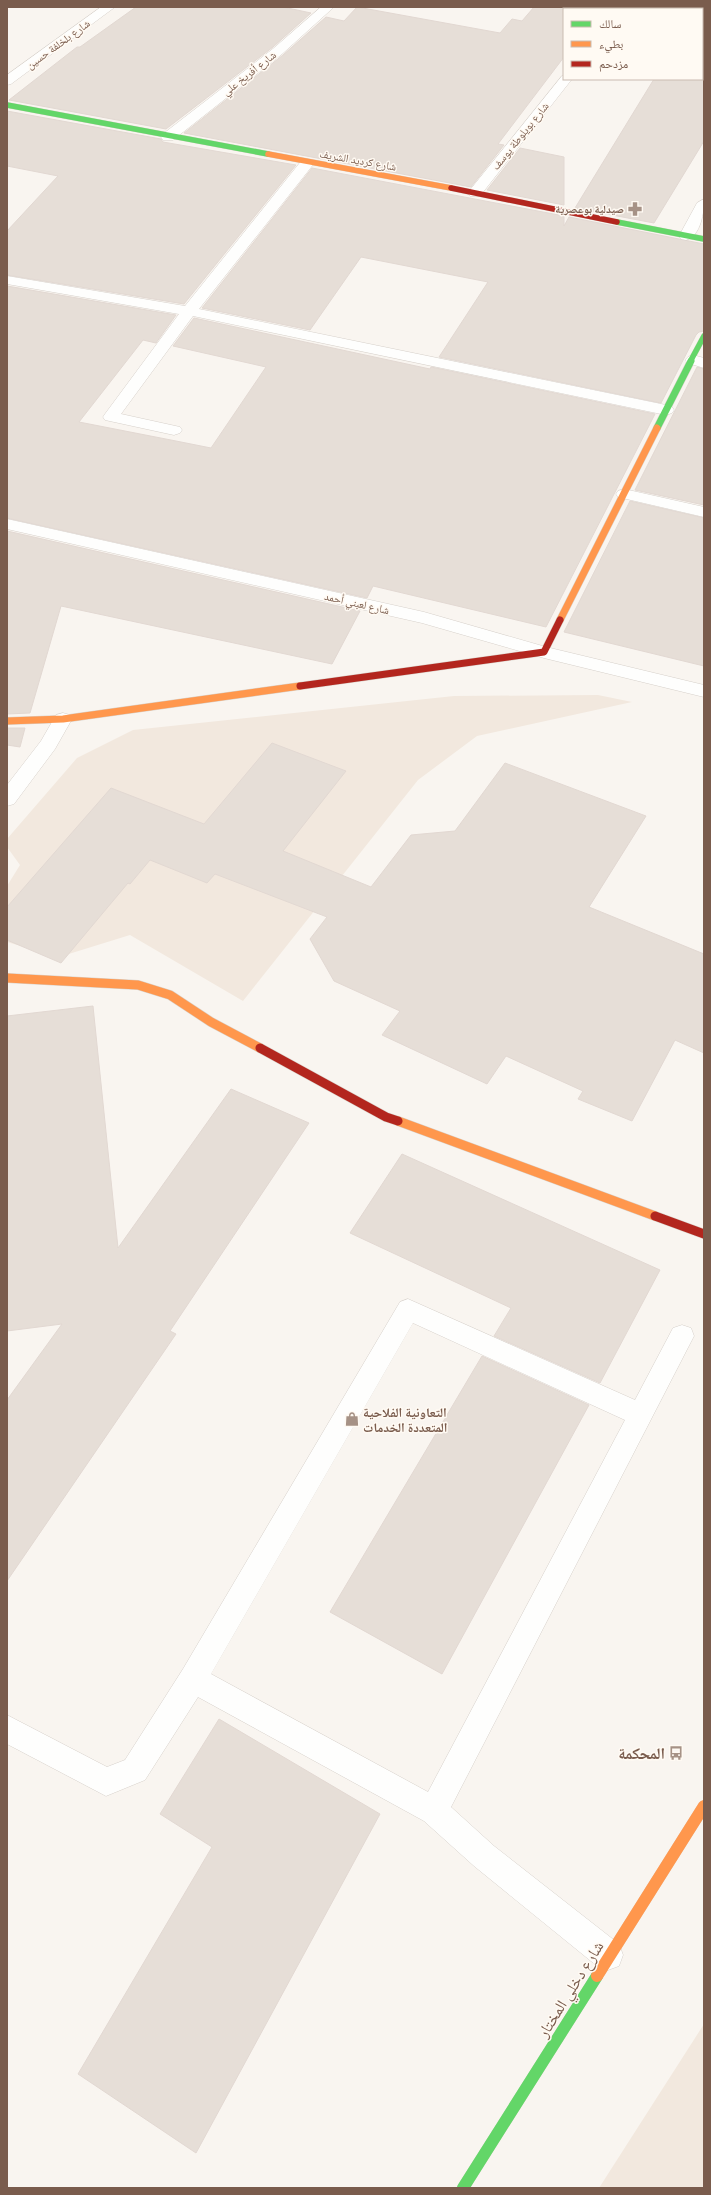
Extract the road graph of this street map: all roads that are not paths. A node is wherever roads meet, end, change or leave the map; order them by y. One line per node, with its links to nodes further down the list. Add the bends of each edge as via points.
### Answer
1 (109, 7): 4 (street, شارع بلخلفة حسين)
2 (328, 7): 6 (street, شارع أفريخ علي, via 278,51)
3 (565, 80): 8 (street, شارع بويلوطة يوسف)
4 (7, 81)
5 (7, 105): 6 (street, شارع كرديد الشريف)
6 (168, 137): 7 (street, شارع كرديد الشريف)
7 (307, 163): 8 (street, شارع كرديد الشريف); 13 (street)
8 (475, 193): 10 (street, شارع كرديد الشريف)
9 (704, 203): 10 (street)
10 (686, 236): 11 (street, شارع كرديد الشريف)
11 (704, 239)
12 (7, 280): 13 (street)
13 (189, 311): 16 (street); 17 (street, via 111,417)
14 (704, 336): 15 (street)
15 (698, 361): 16 (street)
16 (666, 410): 18 (street)
17 (174, 430)
18 (624, 494): 19 (street); 21 (street)
19 (704, 512)
20 (7, 524): 21 (street, شارع لعبني أحمد, via 424,618)
21 (544, 652): 22 (street, شارع لعبني أحمد); 23 (street)
22 (704, 691)
23 (63, 719): 24 (street); 25 (street, via 48,745)
24 (7, 721)
25 (7, 799)
26 (7, 978): 27 (street, via 138,985 170,994 211,1022 386,1117)
27 (704, 1234)
28 (682, 1336): 29 (street)
29 (641, 1415): 30 (street, via 408,1309); 33 (street)
30 (193, 1679): 31 (street, via 135,1770 106,1782); 33 (street)
31 (7, 1729)
32 (704, 1806): 34 (street, شارع دخلي المختار)
33 (434, 1811): 34 (street, via 484,1856)
34 (608, 1955): 35 (street, شارع دخلي المختار)
35 (471, 2185)

